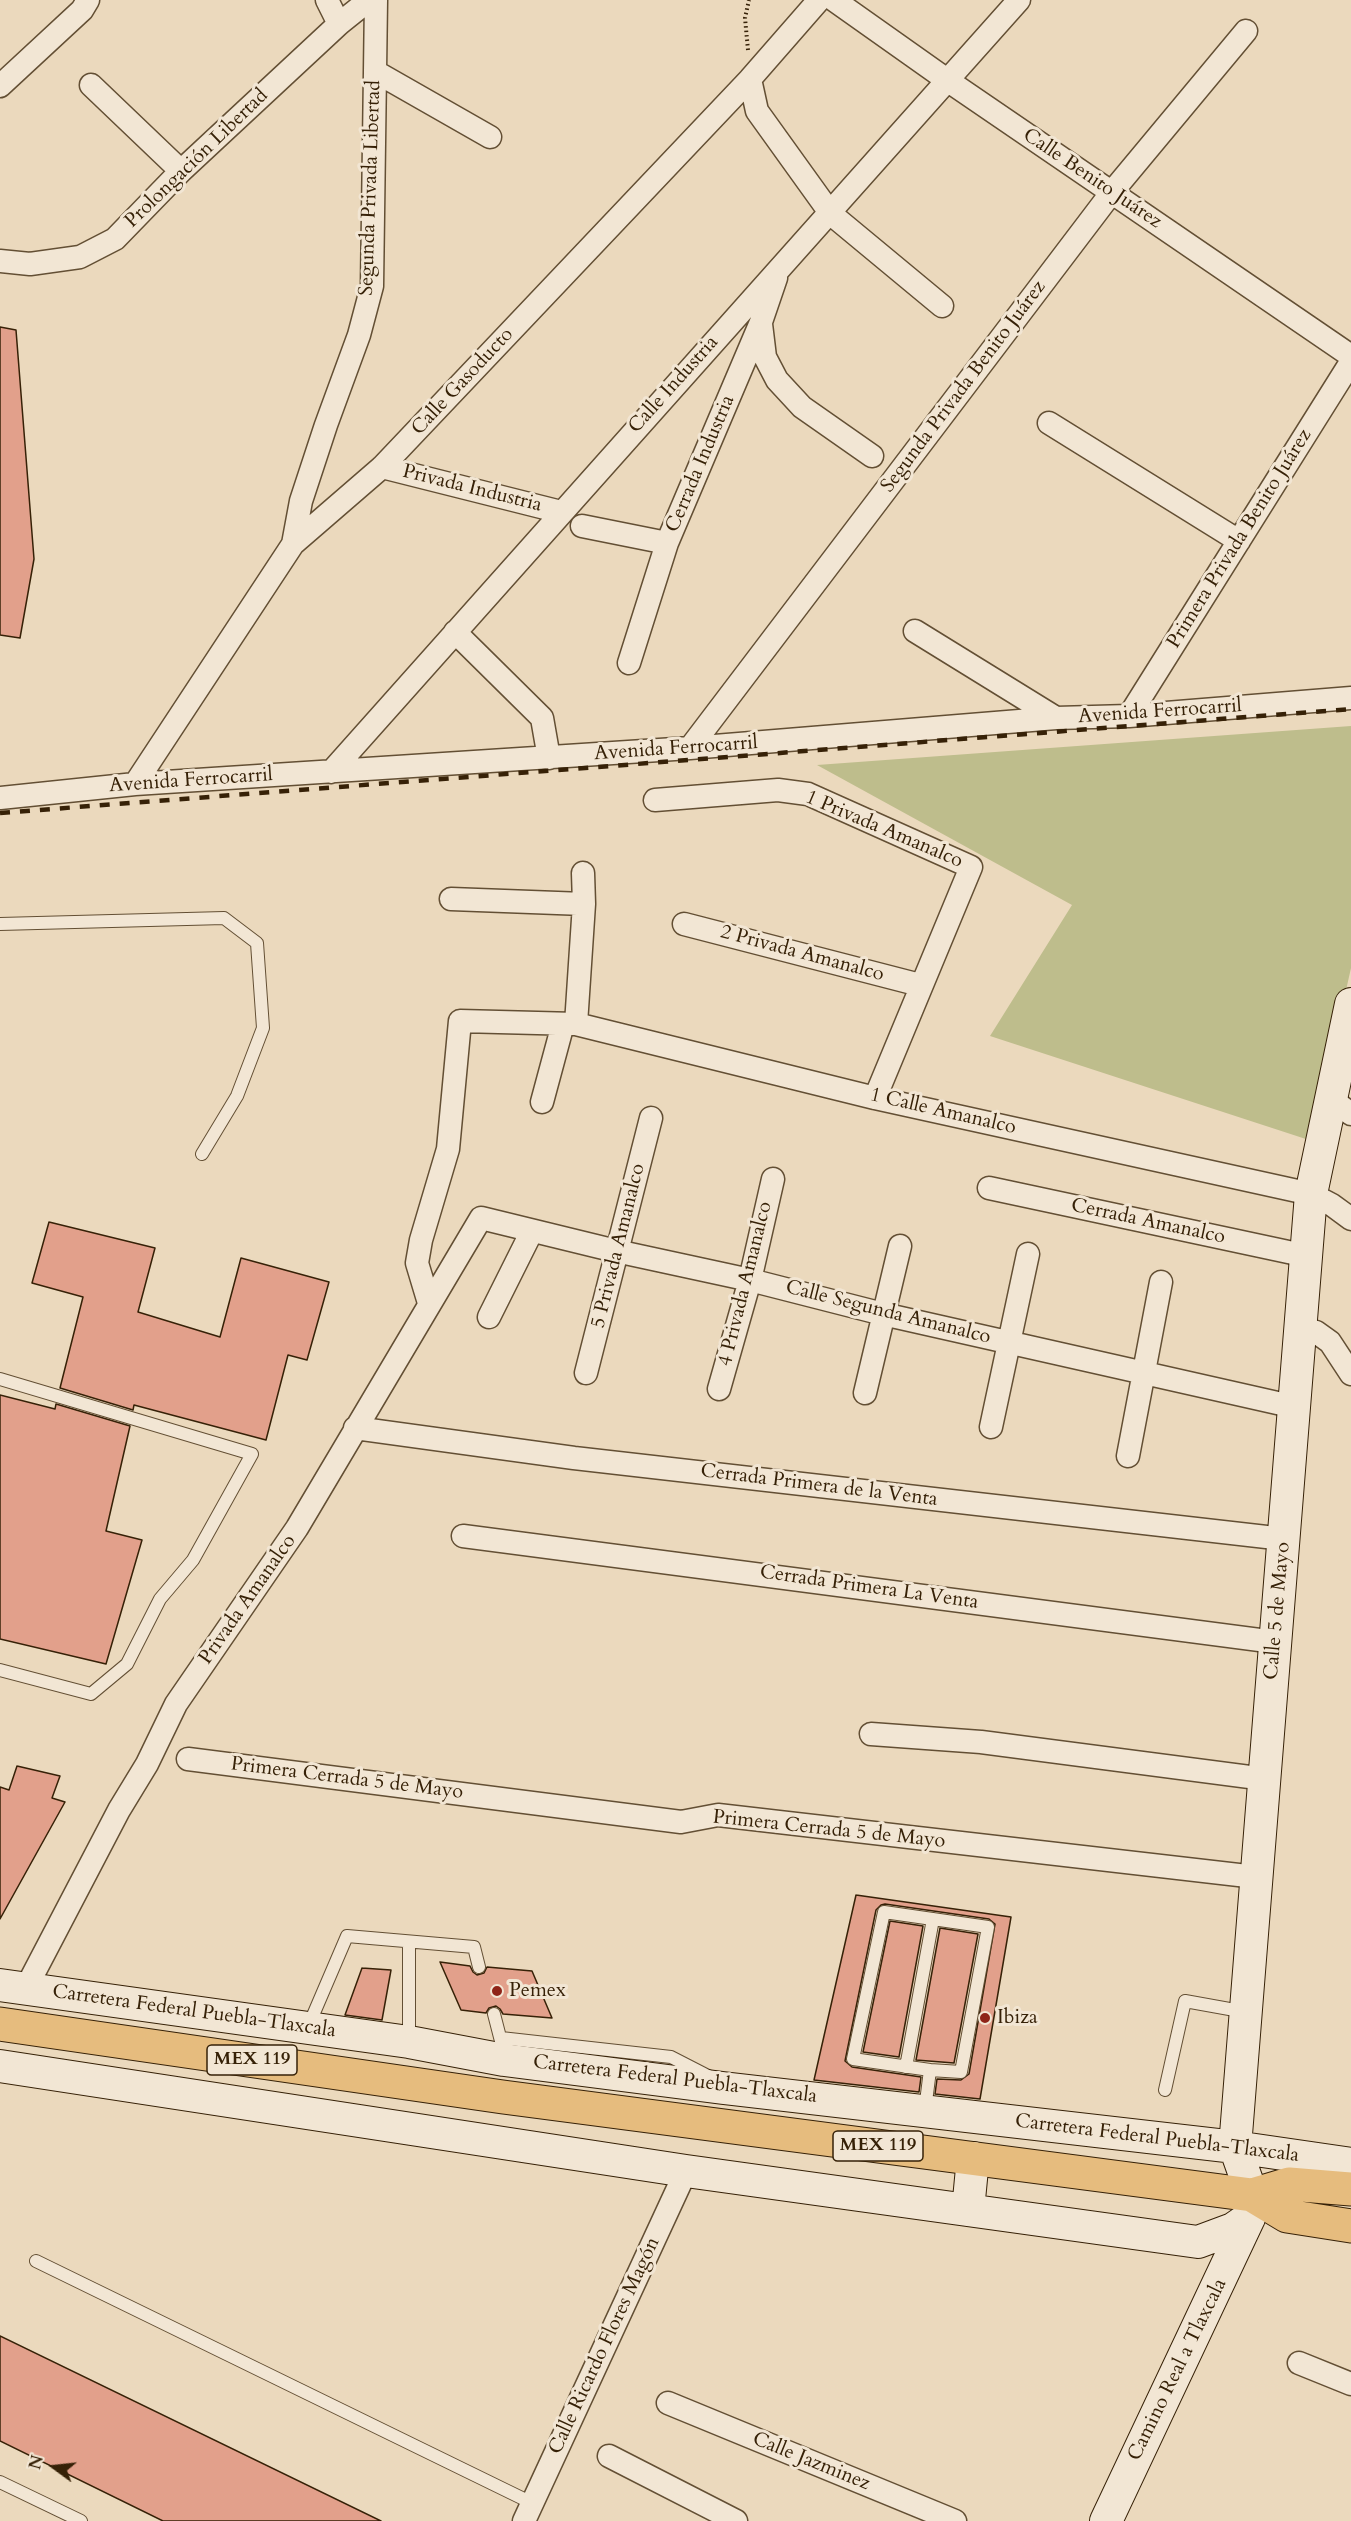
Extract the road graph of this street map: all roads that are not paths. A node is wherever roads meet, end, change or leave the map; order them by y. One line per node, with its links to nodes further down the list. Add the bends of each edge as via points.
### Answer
1 (88, 0): 14 (street)
2 (327, 0): 8 (street)
3 (369, 0): 8 (street, Prolongación Libertad)
4 (376, 0): 10 (street, Segunda Privada Libertad)
5 (819, 0): 11 (street, Calle Gasoducto)
6 (834, 0): 12 (street, Calle Benito Juárez)
7 (1019, 0): 12 (street, Calle Industria)
8 (339, 24): 16 (street, Prolongación Libertad)
9 (1246, 31): 17 (street, Segunda Privada Benito Juárez)
10 (376, 72): 15 (street); 32 (street, Segunda Privada Libertad, via 372,286 302,501)
11 (750, 79): 18 (street, via 757,111); 27 (street, Calle Gasoducto)
12 (946, 80): 17 (street, Calle Benito Juárez); 18 (street, Calle Industria)
13 (91, 85): 16 (street)
14 (0, 86)
15 (490, 137)
16 (181, 171): 19 (street, Prolongación Libertad, via 115,239 80,257 30,264)
17 (1112, 192): 23 (street, Calle Benito Juárez); 39 (street, Segunda Privada Benito Juárez)
18 (831, 214): 20 (street, Calle Industria); 21 (street)
19 (0, 261)
20 (780, 267): 22 (street, Cerrada Industria); 28 (street, Calle Industria)
21 (942, 306)
22 (761, 322): 26 (street, via 765,357 777,380 802,407); 31 (street, Cerrada Industria)
23 (1351, 356)
24 (1351, 362): 30 (street, Primera Privada Benito Juárez)
25 (1049, 423): 30 (street)
26 (872, 456)
27 (382, 467): 28 (street, Privada Industria); 32 (street, Calle Gasoducto)
28 (561, 512): 34 (street, Calle Industria)
29 (582, 526): 31 (street)
30 (1239, 541): 37 (street, Primera Privada Benito Juárez)
31 (667, 543): 35 (street, Cerrada Industria)
32 (293, 544): 42 (street, Calle Gasoducto)
33 (915, 631): 38 (street)
34 (455, 632): 40 (street, via 542,718); 41 (street, Calle Industria)
35 (629, 663)
36 (1351, 698): 37 (street, Avenida Ferrocarril)
37 (1130, 716): 38 (street, Avenida Ferrocarril)
38 (1056, 718): 39 (street, Avenida Ferrocarril)
39 (690, 748): 40 (street, Avenida Ferrocarril)
40 (549, 758): 41 (street, Avenida Ferrocarril)
41 (331, 772): 42 (street, Avenida Ferrocarril)
42 (135, 784): 43 (street, Avenida Ferrocarril)
43 (0, 798)
44 (655, 800): 50 (street, 1 Privada Amanalco, via 778,790 808,794 971,867)
45 (583, 873): 47 (street)
46 (451, 899): 47 (street)
47 (584, 904): 52 (street)
48 (0, 924): 57 (lane, via 224,918 257,943 263,1028 237,1096)
49 (684, 924): 50 (street, 2 Privada Amanalco)
50 (920, 985): 53 (street, 1 Privada Amanalco)
51 (1351, 1004): 55 (main road, Calle 5 de Mayo)
52 (569, 1024): 53 (street, 1 Calle Amanalco); 54 (street); 70 (street, 1 Calle Amanalco, via 459,1021 448,1149 420,1240 417,1263)
53 (875, 1098): 60 (street, 1 Calle Amanalco)
54 (542, 1102)
55 (1340, 1106): 60 (main road, Calle 5 de Mayo)
56 (651, 1118): 65 (street, 5 Privada Amanalco)
57 (202, 1154)
58 (773, 1179): 68 (street, 4 Privada Amanalco)
59 (989, 1188): 67 (street, Cerrada Amanalco)
60 (1311, 1194): 62 (street, 1 Calle Amanalco); 67 (main road, Calle 5 de Mayo)
61 (481, 1218): 63 (street, Calle Segunda Amanalco); 70 (street, Privada Amanalco)
62 (1351, 1219)
63 (532, 1231): 65 (street, Calle Segunda Amanalco); 72 (street)
64 (900, 1246): 71 (street)
65 (616, 1251): 68 (street, Calle Segunda Amanalco); 76 (street, 5 Privada Amanalco)
66 (1028, 1254): 74 (street)
67 (1307, 1256): 73 (main road, Calle 5 de Mayo)
68 (750, 1280): 71 (street, Calle Segunda Amanalco); 79 (street, 4 Privada Amanalco)
69 (1161, 1282): 75 (street)
70 (429, 1303): 83 (street, Privada Amanalco)
71 (883, 1314): 74 (street, Calle Segunda Amanalco); 80 (street)
72 (489, 1317)
73 (1301, 1328): 77 (street, via 1330,1342); 81 (main road, Calle 5 de Mayo)
74 (1009, 1343): 75 (street, Calle Segunda Amanalco); 82 (street)
75 (1143, 1372): 81 (street, Calle Segunda Amanalco); 84 (street)
76 (586, 1373)
77 (1351, 1374)
78 (0, 1380): 88 (lane, via 252,1454 193,1560 160,1599 128,1664 91,1694)
79 (719, 1389)
80 (865, 1393)
81 (1295, 1407): 86 (main road, Calle 5 de Mayo)
82 (991, 1426)
83 (355, 1428): 86 (street, Cerrada Primera de la Venta, via 574,1458); 96 (street, Privada Amanalco, via 297,1528 176,1704 147,1764)
84 (1128, 1456)
85 (463, 1536): 87 (street, Cerrada Primera La Venta)
86 (1284, 1539): 87 (main road, Calle 5 de Mayo)
87 (1275, 1642): 91 (main road, Calle 5 de Mayo)
88 (0, 1670)
89 (872, 1734): 91 (street, via 963,1740)
90 (188, 1759): 92 (street, Primera Cerrada 5 de Mayo, via 681,1822 718,1815)
91 (1265, 1779): 92 (main road, Calle 5 de Mayo)
92 (1256, 1877): 97 (main road, Calle 5 de Mayo)
93 (933, 1919): 103 (lane); 103 (lane, via 884,1912 853,2059); 105 (lane, via 988,1927 961,2072)
94 (408, 1942): 95 (lane, via 474,1947); 100 (lane, via 347,1935); 101 (lane)
95 (479, 1967)
96 (13, 1986): 100 (main road, Carretera Federal Puebla-Tlaxcala)
97 (1248, 2012): 106 (lane, via 1185,2001); 109 (main road, Calle 5 de Mayo)
98 (494, 2014): 104 (lane)
99 (0, 2024): 104 (main road, Carretera Federal Puebla-Tlaxcala / MEX 119)
100 (307, 2030): 101 (main road, Carretera Federal Puebla-Tlaxcala)
101 (409, 2042): 104 (main road, Carretera Federal Puebla-Tlaxcala)
102 (0, 2066): 112 (main road, Carretera Federal Puebla-Tlaxcala)
103 (906, 2067): 105 (lane)
104 (503, 2070): 107 (main road, Carretera Federal Puebla-Tlaxcala / MEX 119); 107 (lane, via 671,2057 704,2072)
105 (930, 2070): 108 (lane)
106 (1165, 2090)
107 (724, 2107): 108 (main road, Carretera Federal Puebla-Tlaxcala); 110 (main road, Carretera Federal Puebla-Tlaxcala / MEX 119)
108 (939, 2111): 109 (main road, Carretera Federal Puebla-Tlaxcala); 110 (main road)
109 (1236, 2147): 111 (main road, Carretera Federal Puebla-Tlaxcala); 114 (main road, Calle 5 de Mayo)
110 (960, 2157): 114 (main road, Carretera Federal Puebla-Tlaxcala / MEX 119); 115 (main road)
111 (1351, 2164)
112 (686, 2171): 115 (main road, Carretera Federal Puebla-Tlaxcala); 123 (street, Calle Ricardo Flores Magón)
113 (1351, 2189): 114 (main road, Carretera Federal Puebla-Tlaxcala / MEX 119, via 1288,2184)
114 (1250, 2206): 115 (main road, Carretera Federal Puebla-Tlaxcala, via 1233,2229 1198,2242); 116 (main road, Carretera Federal Puebla-Tlaxcala / MEX 119); 127 (main road, Camino Real a Tlaxcala)
115 (968, 2210)
116 (1351, 2226)
117 (36, 2261): 123 (lane)
118 (1299, 2363): 119 (street)
119 (1351, 2384)
120 (668, 2403): 126 (street, Calle Jazminez)
121 (609, 2456): 125 (street)
122 (0, 2482): 124 (lane)
123 (528, 2512)
124 (81, 2521)
125 (736, 2521)
126 (955, 2521)
127 (1106, 2521)

